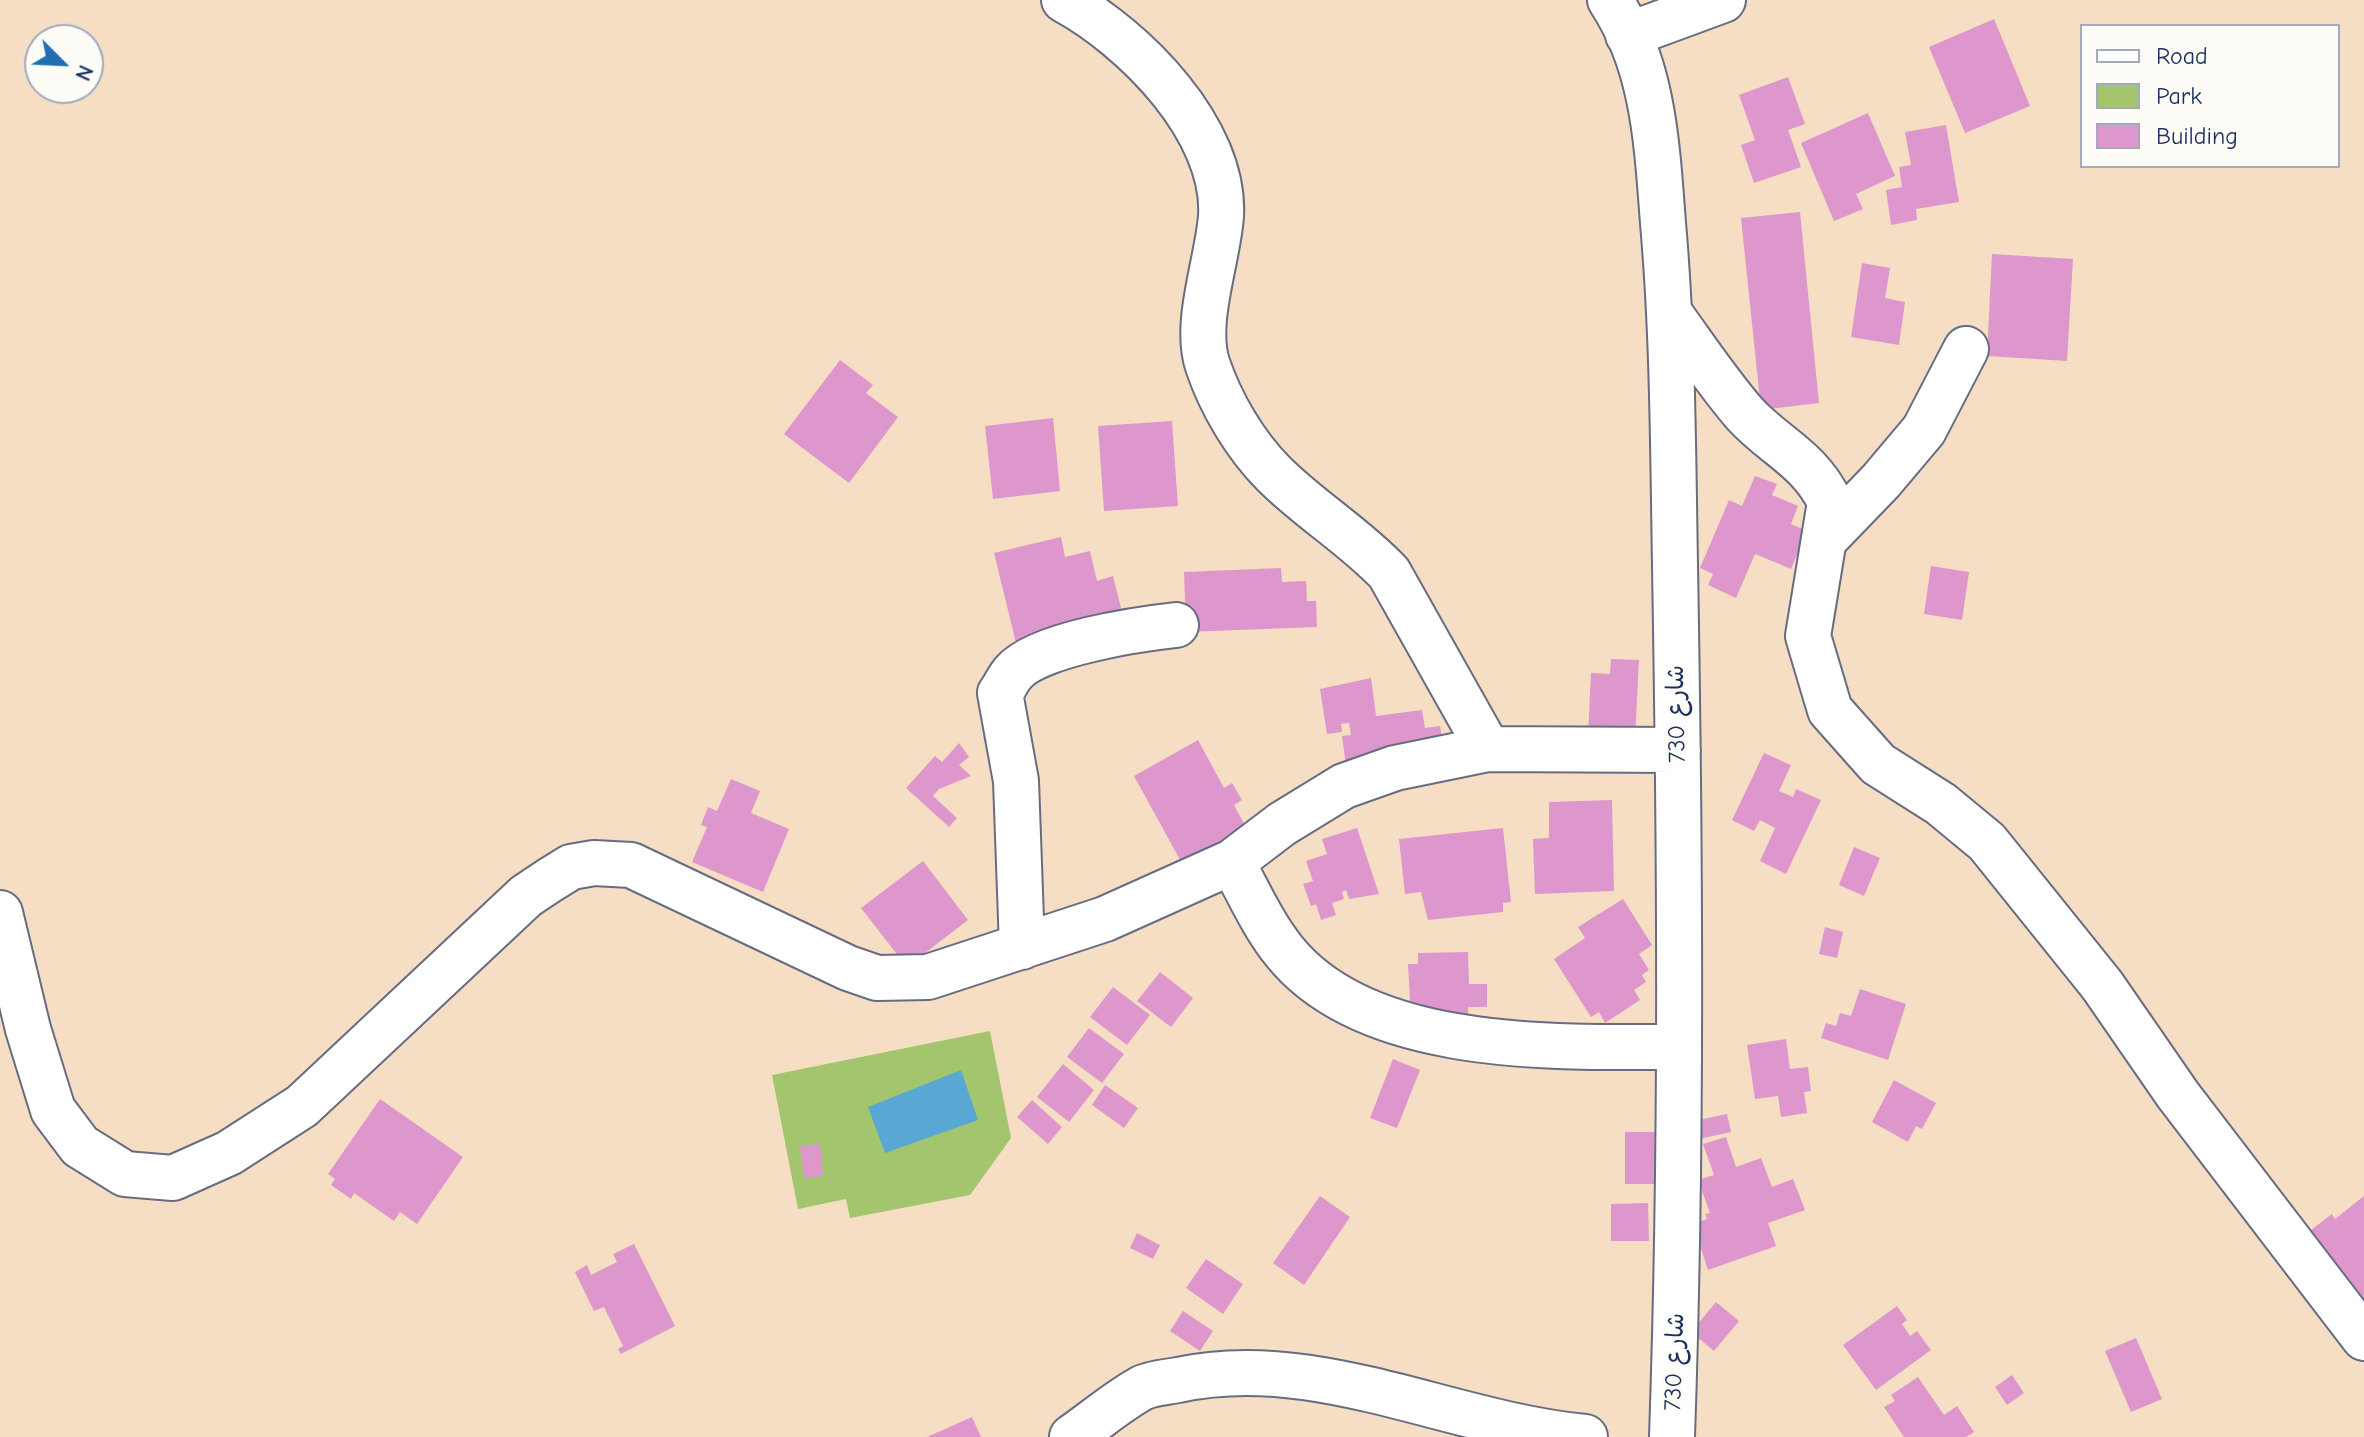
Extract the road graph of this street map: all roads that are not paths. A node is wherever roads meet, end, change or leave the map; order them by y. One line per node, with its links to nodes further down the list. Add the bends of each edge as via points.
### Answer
1 (1064, 0): 8 (street, via 1138,54 1179,102 1216,164 1221,214 1204,329 1207,364 1232,419 1273,473 1389,573)
2 (1723, 0): 3 (street)
3 (1619, 18): 4 (street, شارع 730, via 1646,77)
4 (1671, 315): 6 (street, via 1747,416 1822,485 1830,502); 9 (street, شارع 730)
5 (1966, 349): 6 (street, via 1924,430)
6 (1827, 537): 14 (street, via 1808,636 1830,710 1878,764 1941,804 1987,842 2102,985 2178,1095)
7 (1176, 625): 12 (street, via 1129,630 1029,660 1014,671 1000,693 1016,781)
8 (1488, 749): 9 (street); 10 (street, via 1395,768 1344,786)
9 (1678, 750): 13 (street, شارع 730)
10 (1232, 862): 12 (street, via 1105,919); 13 (street, via 1283,950 1301,969 1322,987 1391,1019 1468,1039 1547,1047)
11 (0, 913): 12 (street, via 53,1110 80,1146 125,1174 173,1178 229,1153 302,1106 526,896 571,867 631,865 877,978 928,977)
12 (1022, 947)
13 (1679, 1047): 17 (street, شارع 730, via 1680,1237)
14 (2364, 1338)
15 (1072, 1437): 16 (street, via 1144,1387 1202,1375 1256,1372 1307,1377 1502,1424)
16 (1585, 1437)
17 (1672, 1437)

